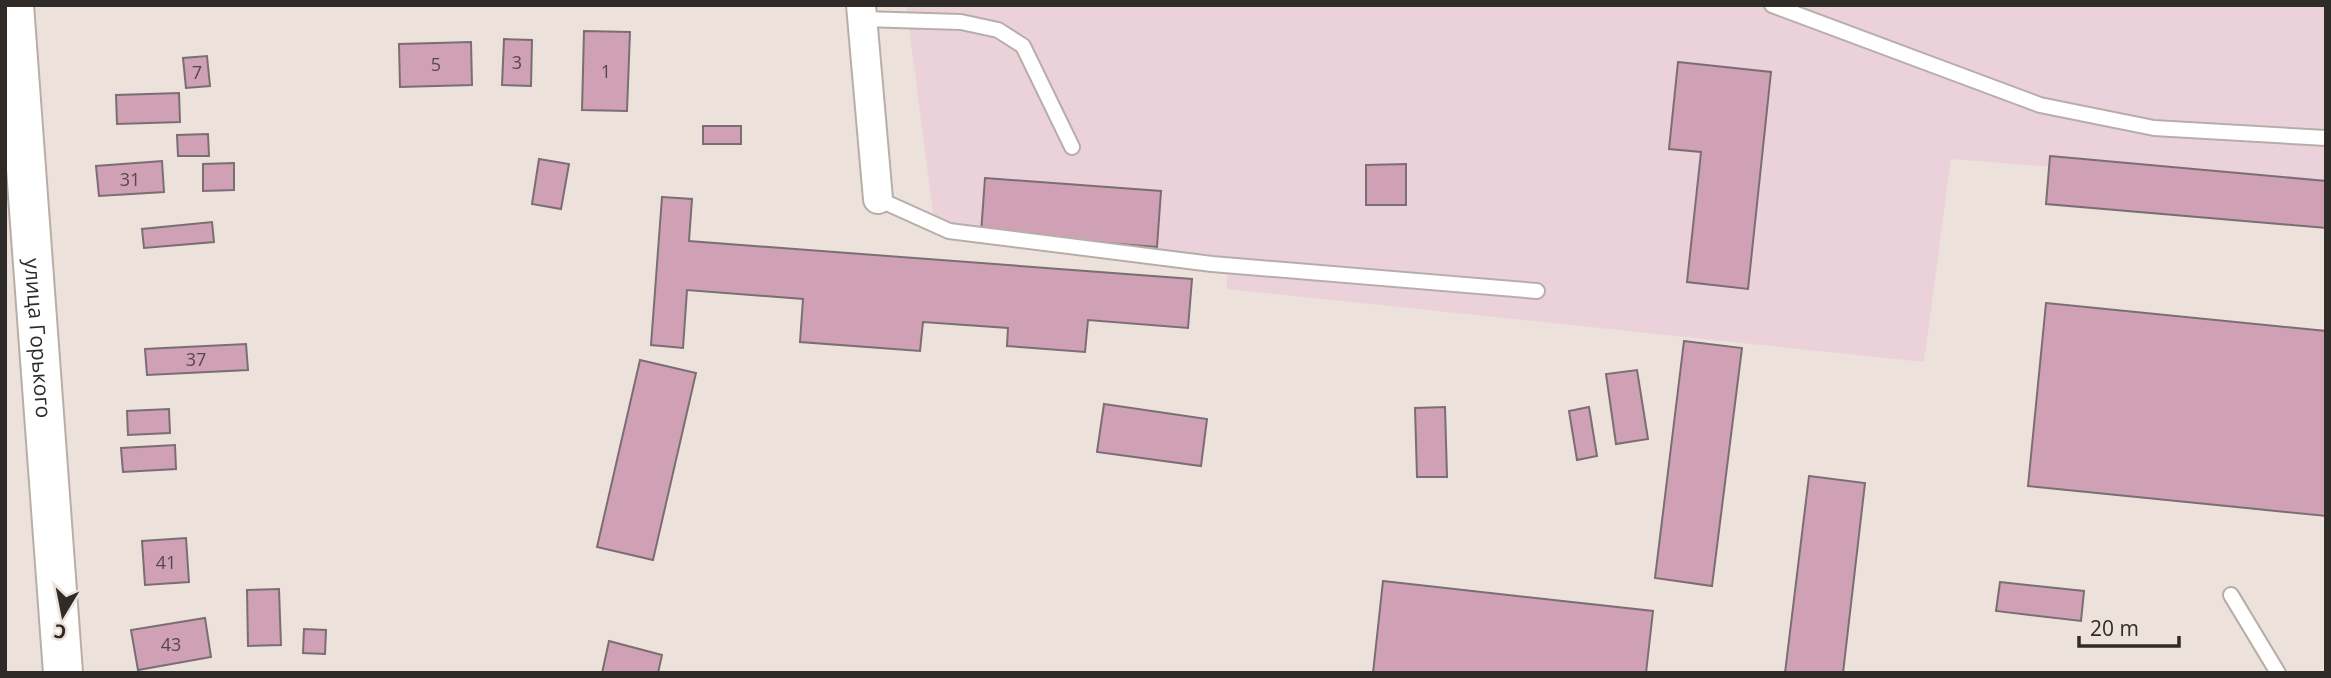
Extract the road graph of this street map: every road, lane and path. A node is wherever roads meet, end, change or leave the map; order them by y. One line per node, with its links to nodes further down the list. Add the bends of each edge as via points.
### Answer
1 (14, 5): 9 (main road, улица Горького)
2 (1772, 5): 4 (lane, via 2040,105 2154,128)
3 (861, 12): 5 (lane, via 999,30 1023,46); 6 (street)
4 (2326, 138)
5 (1072, 147)
6 (878, 199): 7 (lane, via 949,231 1212,264)
7 (1537, 291)
8 (2231, 595): 10 (lane)
9 (63, 673)
10 (2278, 673)

